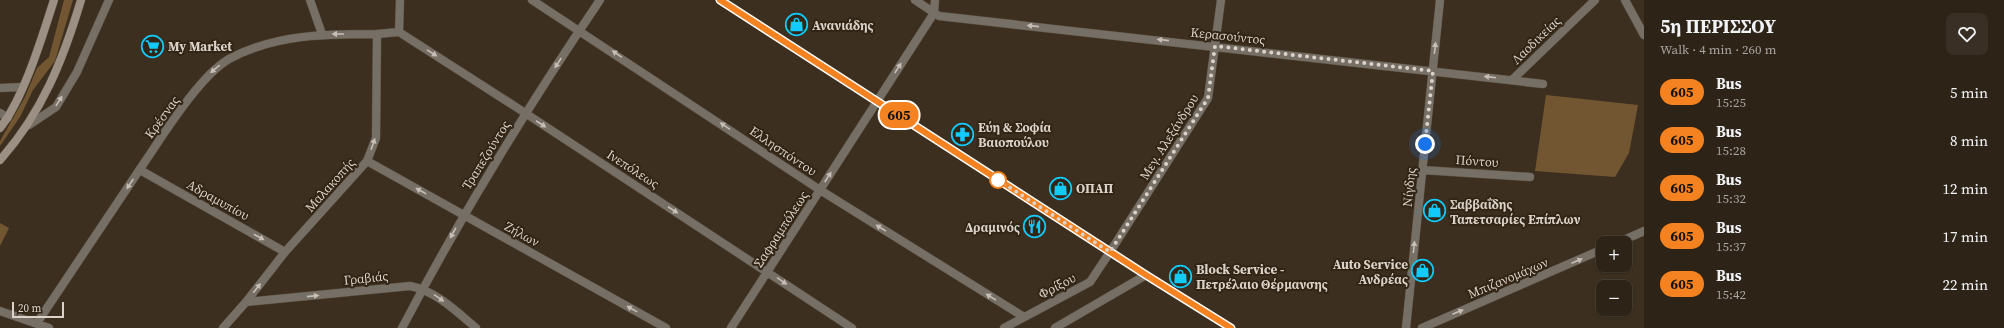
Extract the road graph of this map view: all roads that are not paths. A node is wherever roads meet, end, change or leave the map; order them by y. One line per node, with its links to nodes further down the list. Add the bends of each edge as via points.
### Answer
1 (54, 0): 25 (main road)
2 (81, 0): 31 (main road, via 43,100)
3 (109, 0): 31 (street, one-way to 3, via 56,107 76,72)
4 (310, 0): 18 (street)
5 (400, 0): 17 (street)
6 (532, 0): 16 (street, Ελλησπόντου)
7 (600, 0): 16 (street, Τραπεζούντος)
8 (720, 0): 27 (street)
9 (915, 0): 15 (street, Κερασούντος)
10 (936, 0): 15 (street, Σαφραμπόλεως)
11 (1221, 0): 21 (street, Μεγ. Αλεξάνδρου)
12 (1440, 0): 22 (street, Νίγδης, one-way to 12)
13 (1595, 0): 23 (street, Λαοδικείας)
14 (1624, 0): 20 (street)
15 (934, 13): 21 (street, Κερασούντος, one-way to 15, via 955,18); 27 (street, Σαφραμπόλεως, one-way to 15)
16 (580, 30): 29 (street, Τραπεζούντος, one-way to 29); 38 (street, Ελλησπόντου, one-way to 16)
17 (399, 32): 19 (street); 29 (street, Ινεπόλεως, one-way to 29)
18 (322, 34): 19 (street, Κρέσνας, one-way to 18); 35 (street, Κρέσνας, one-way to 35, via 294,38 250,50 220,65 170,126)
19 (377, 34): 34 (street, Μαλακοπής, one-way to 19, via 376,138)
20 (1644, 35)
21 (1215, 46): 22 (street, Κερασούντος); 43 (street, Μεγ. Αλεξάνδρου, via 1208,98)
22 (1433, 71): 23 (street, Κερασούντος, one-way to 22); 36 (street, Νίγδης)
23 (1512, 80): 24 (street, Κερασούντος)
24 (1543, 84)
25 (22, 87): 26 (street); 30 (main road)
26 (0, 88)
27 (877, 101): 38 (street, Σαφραμπόλεως, one-way to 27); 43 (street)
28 (0, 113): 30 (street)
29 (526, 113): 39 (street, Τραπεζούντος); 45 (street, Ινεπόλεως, one-way to 45)
30 (8, 118): 32 (main road)
31 (29, 125): 33 (main road)
32 (0, 128)
33 (0, 160)
34 (367, 161): 39 (street, Ζήλων, one-way to 34); 42 (street, Μαλακοπής)
35 (140, 170): 42 (street, Αδραμυπίου, one-way to 42); 51 (street, Κρέσνας, one-way to 51)
36 (1422, 170): 37 (street, Πόντου); 62 (street, Νίγδης, one-way to 36)
37 (1530, 177)
38 (820, 190): 45 (street, Σαφραμπόλεως); 50 (street, Ελλησπόντου, one-way to 38)
39 (463, 215): 47 (street, Τραπεζούντος, one-way to 47); 56 (street, Ζήλων, one-way to 39)
40 (1644, 232): 41 (street)
41 (1632, 237)
42 (285, 252): 48 (street, Μαλακοπής, one-way to 42)
43 (1110, 252): 46 (street); 50 (street, Φρίξου, via 1090,282)
44 (1596, 252): 63 (street, Μπιζανομάχων, one-way to 44)
45 (767, 272): 57 (street, Σαφραμπόλεως); 58 (street, Ινεπόλεως, one-way to 58)
46 (1146, 275): 60 (street); 61 (street)
47 (423, 288): 48 (street, Γραβιάς, one-way to 47, via 410,286); 54 (street, Τραπεζούντος); 55 (street, Γραβιάς, one-way to 55, via 441,299)
48 (246, 302): 53 (street, Μαλακοπής)
49 (0, 311): 51 (street)
50 (1024, 318): 59 (street, Φρίξου)
51 (37, 323): 52 (street)
52 (49, 328)
53 (223, 328)
54 (402, 328)
55 (476, 328)
56 (666, 328)
57 (731, 328)
58 (852, 328)
59 (1004, 328)
60 (1054, 328)
61 (1231, 328)
62 (1406, 328)
63 (1422, 328)

